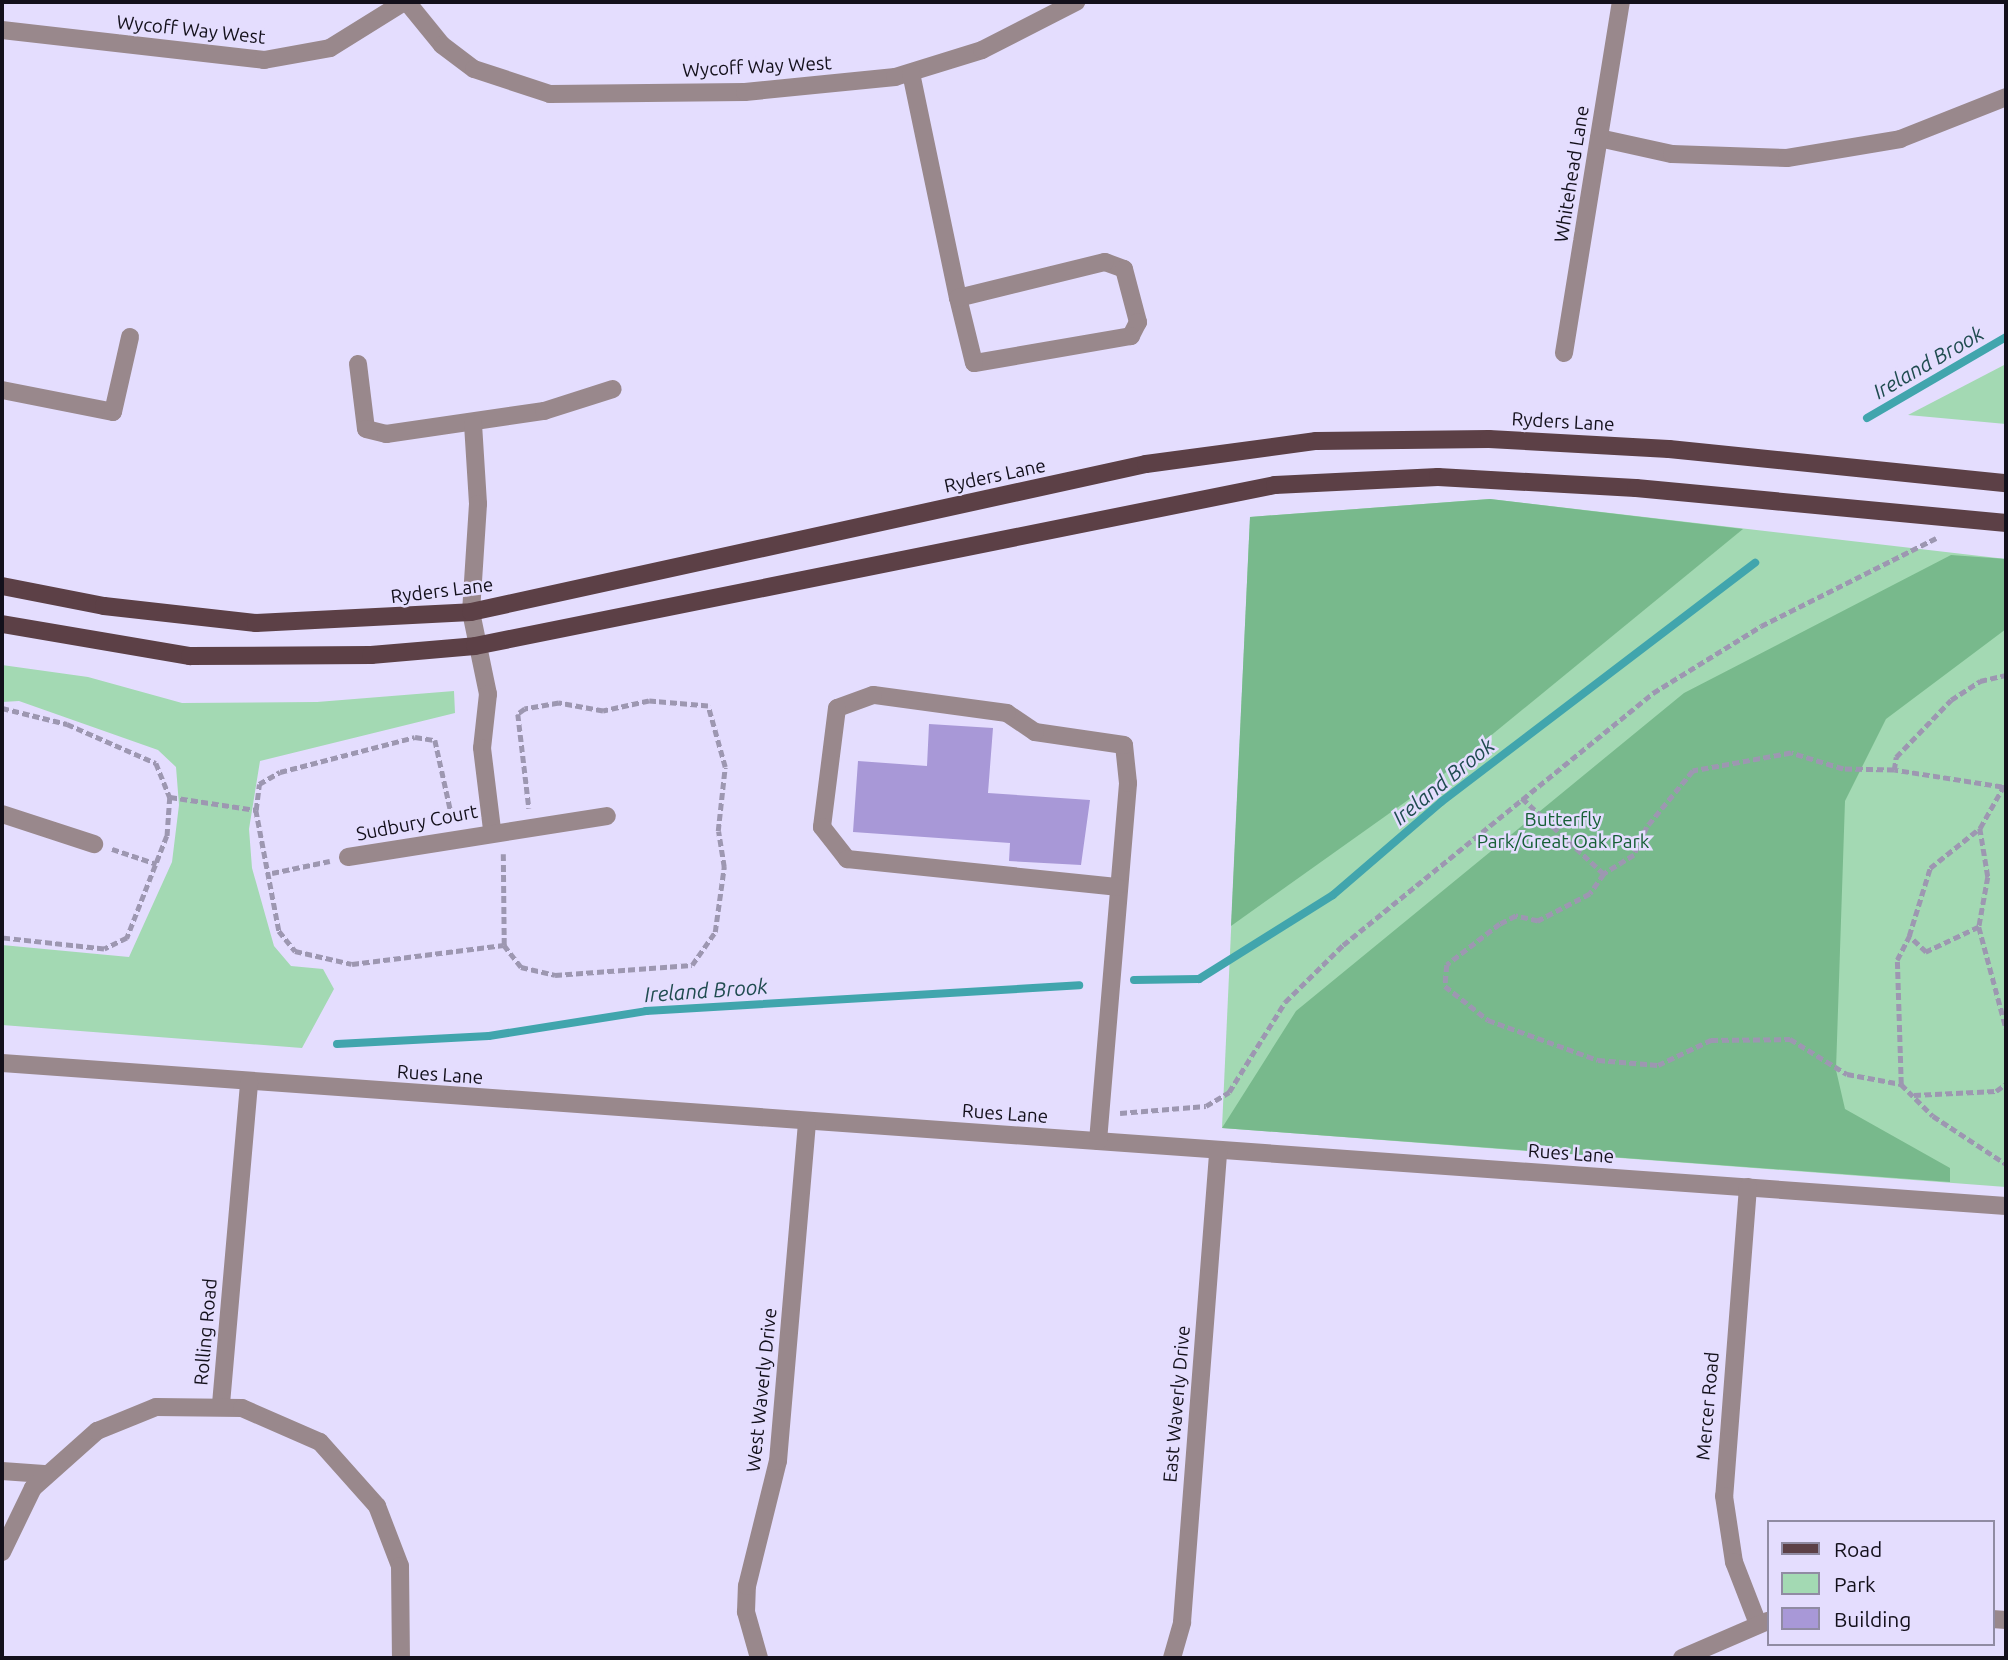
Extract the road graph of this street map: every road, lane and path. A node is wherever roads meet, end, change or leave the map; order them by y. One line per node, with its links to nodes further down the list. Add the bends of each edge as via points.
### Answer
1 (406, 2): 4 (street, Wycoff Way West, via 340,43 264,60); 5 (street, Wycoff Way West, via 428,31 474,69 550,94 745,92)
2 (1076, 2): 5 (street, Wycoff Way West, via 982,50)
3 (1621, 2): 7 (street, Whitehead Lane)
4 (2, 30)
5 (911, 73): 8 (street)
6 (2006, 97): 7 (street, via 1900,139 1787,158 1672,154)
7 (1599, 138): 10 (street, Whitehead Lane)
8 (958, 298): 8 (street, via 970,357 981,365 1138,330 1124,269 1113,262)
9 (130, 337): 13 (street, via 113,412)
10 (1564, 354)
11 (358, 364): 14 (street, via 366,429 386,434)
12 (613, 389): 14 (street)
13 (2, 391)
14 (473, 424): 19 (street, Sudbury Court, via 478,504)
15 (2006, 484): 19 (main road, Ryders Lane, via 1669,449 1489,439 1316,441 1146,464)
16 (2006, 523): 21 (main road, via 1636,488 1438,477 1275,485)
17 (1939, 537): 27 (path, via 1761,626 1653,693)
18 (2, 586): 19 (main road, Ryders Lane, via 129,610 256,623)
19 (471, 612): 21 (street, Sudbury Court)
20 (2, 624): 21 (main road, via 190,656 371,655)
21 (475, 646): 33 (street, Sudbury Court, via 488,694 482,748)
22 (2006, 675): 23 (path, via 1980,681 1951,700 1896,757)
23 (1894, 770): 25 (path); 39 (path, via 1843,769 1791,752 1693,771 1647,827 1634,855)
24 (2006, 782): 25 (path)
25 (2002, 787): 32 (path)
26 (170, 797): 28 (path)
27 (1521, 798): 39 (path); 50 (path, via 1343,946 1284,1002 1229,1092 1206,1106)
28 (256, 810): 34 (path, via 258,784 280,772 415,737 435,740); 38 (path, via 258,840)
29 (2, 814): 35 (street)
30 (607, 816): 31 (street, Sudbury Court)
31 (531, 825): 33 (street, Sudbury Court); 43 (path, via 518,714 525,709 559,704 603,711 649,701 708,706 725,767 718,831 724,867 715,932 692,965 555,975 521,967)
32 (1980, 828): 41 (path, via 1988,877); 42 (path, via 1930,868)
33 (498, 829): 34 (street, Sudbury Court); 43 (path)
34 (456, 836): 36 (street, Sudbury Court)
35 (94, 844): 37 (path)
36 (348, 857): 38 (path)
37 (158, 864)
38 (272, 873): 43 (path, via 279,931 295,951 352,964)
39 (1604, 874): 47 (path, via 1590,894 1538,921 1517,916 1500,923 1447,965 1445,986 1488,1020 1598,1060 1658,1065 1711,1040 1790,1039 1847,1074)
40 (1117, 887): 40 (street, via 1128,783 1124,745 1035,732 1007,713 873,695 837,708 822,827 847,859); 52 (street)
41 (1979, 927): 42 (path, via 1926,951); 44 (path)
42 (1909, 936): 47 (path, via 1897,961)
43 (504, 945)
44 (2006, 1028)
45 (2, 1063): 46 (street, Rues Lane)
46 (249, 1082): 51 (street, Rues Lane); 57 (street, Rolling Road)
47 (1901, 1084): 49 (path)
48 (2006, 1084): 49 (path, via 1996,1091)
49 (1913, 1096): 54 (path)
50 (1125, 1112)
51 (807, 1122): 52 (street, Rues Lane); 63 (street, West Waverly Drive, via 778,1461 747,1586 746,1612)
52 (1098, 1142): 53 (street, Rues Lane)
53 (1218, 1151): 55 (street, Rues Lane); 64 (street, East Waverly Drive, via 1182,1622)
54 (2006, 1164)
55 (1748, 1187): 56 (street, Rues Lane); 61 (street, Mercer Road, via 1724,1496 1734,1562)
56 (2006, 1206)
57 (221, 1404): 59 (street, via 156,1407 116,1420 78,1442); 62 (street, Rolling Road, via 302,1430 365,1488 400,1566)
58 (2, 1471): 59 (street)
59 (44, 1474): 60 (street)
60 (2, 1552)
61 (1763, 1623): 65 (street)
62 (401, 1658)
63 (759, 1658)
64 (1172, 1658)
65 (1682, 1658)

